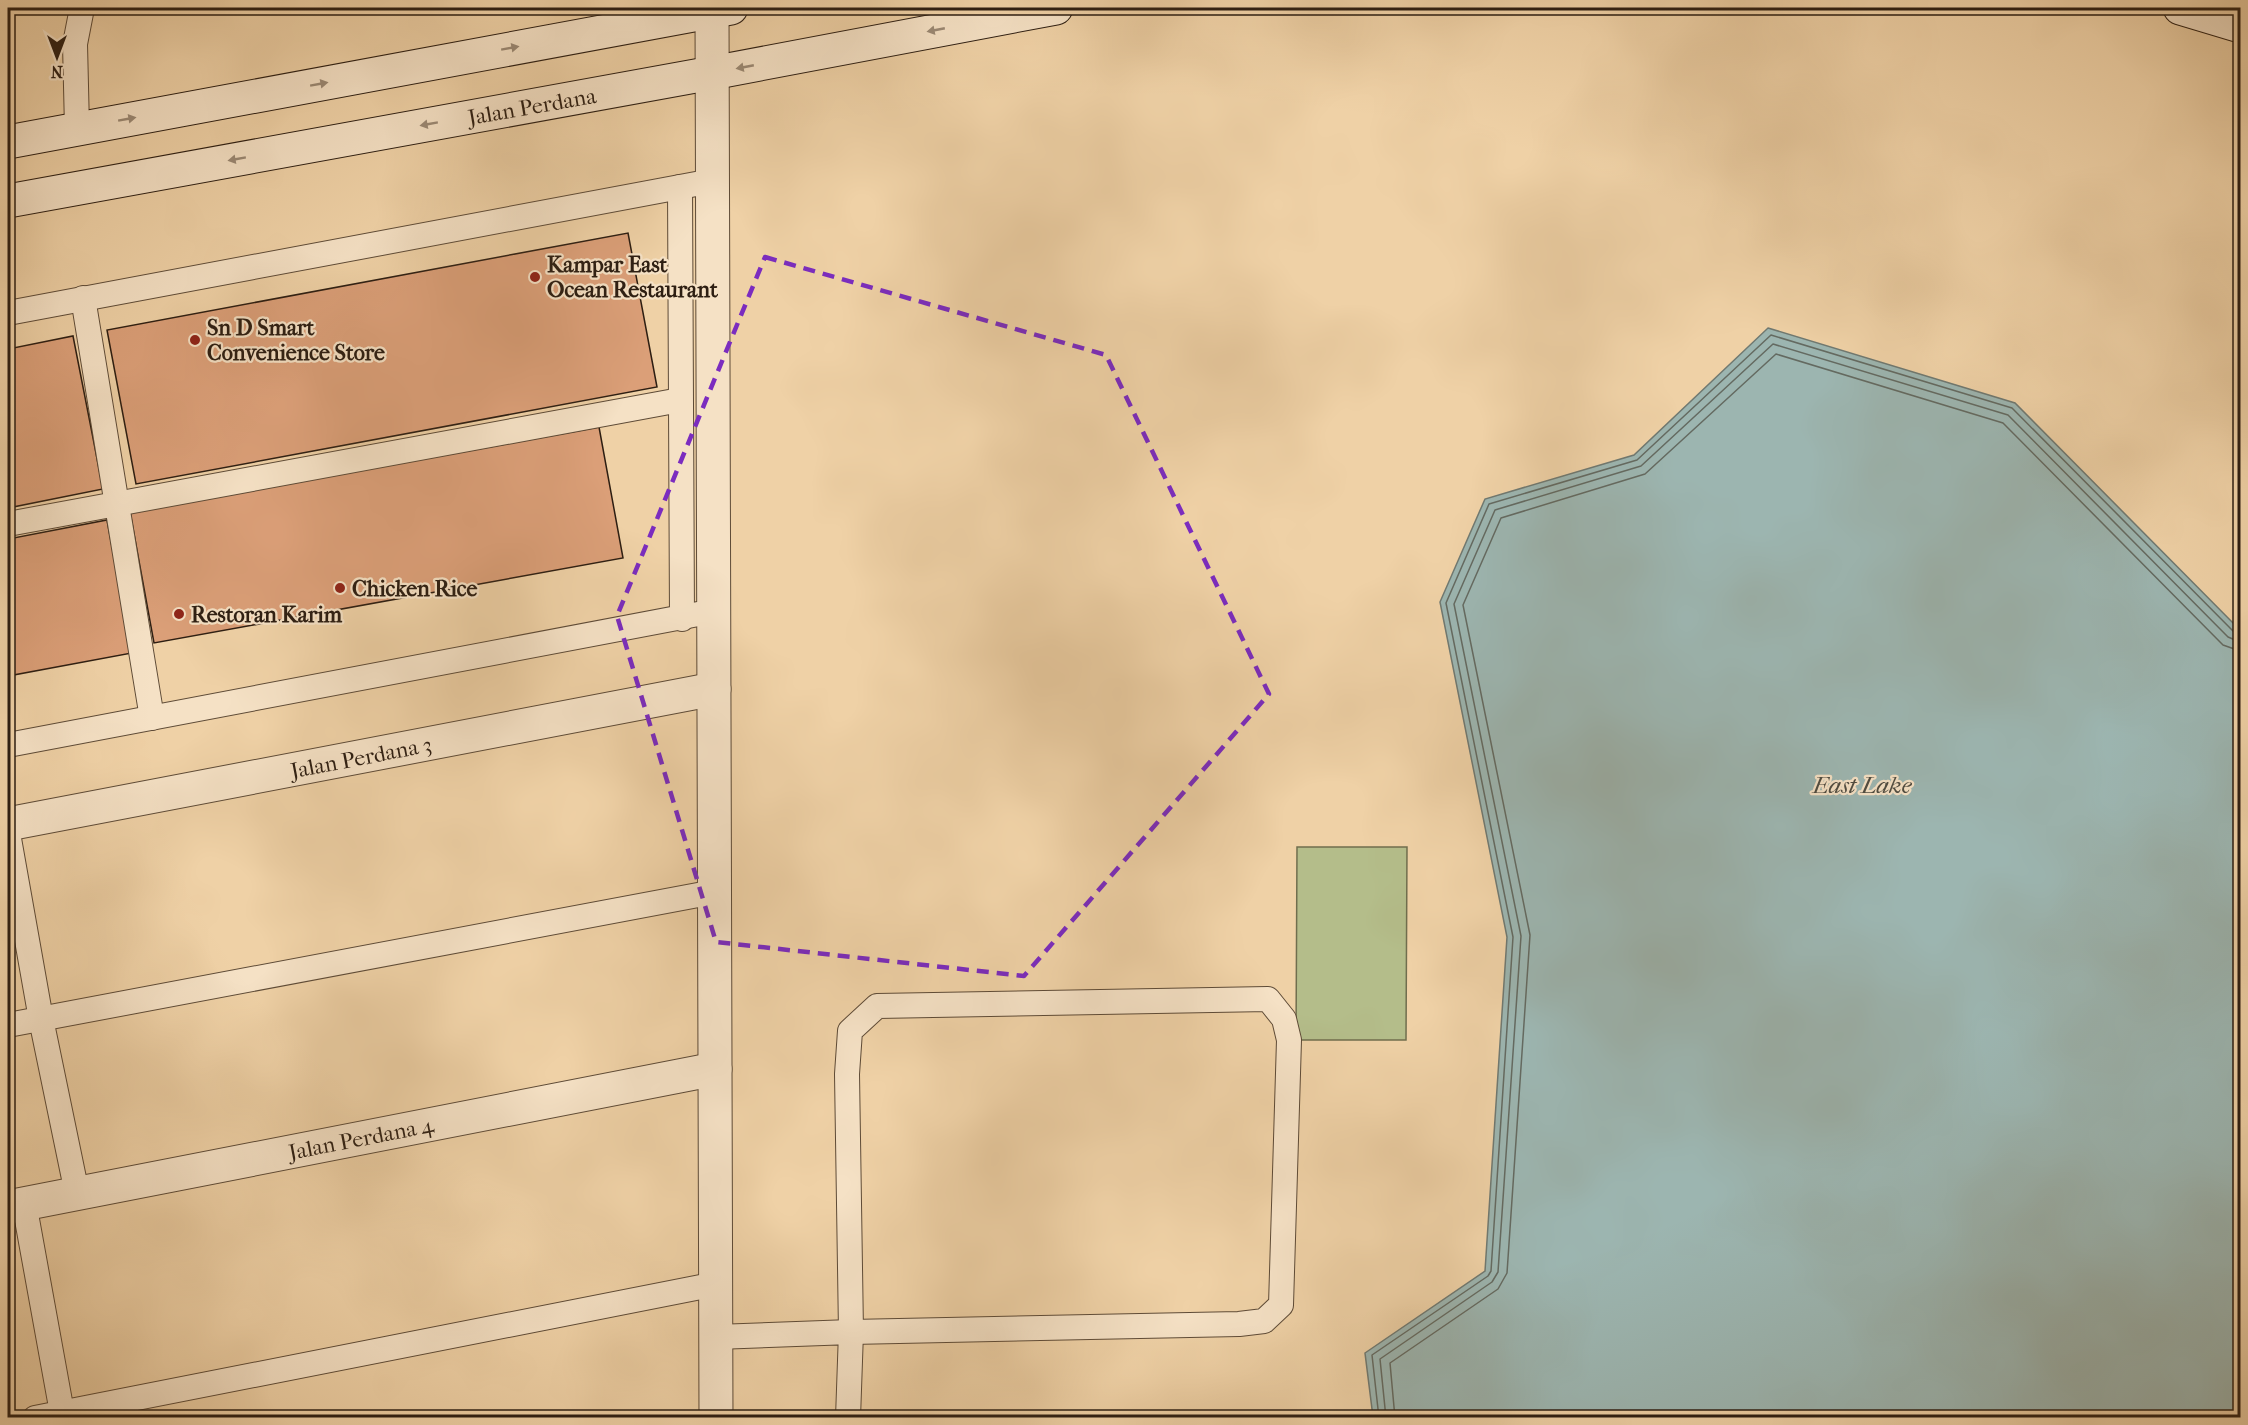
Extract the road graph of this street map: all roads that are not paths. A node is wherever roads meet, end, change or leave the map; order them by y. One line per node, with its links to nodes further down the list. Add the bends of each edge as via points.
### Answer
1 (82, 8): 7 (lane, via 75,45)
2 (1056, 8): 6 (street, Jalan Perdana, one-way to 6)
3 (2180, 8): 5 (street)
4 (721, 9): 6 (street); 7 (street, one-way to 4)
5 (2241, 26)
6 (712, 73): 9 (street); 11 (street, Jalan Perdana, one-way to 11)
7 (77, 128): 8 (street)
8 (8, 142)
9 (712, 181): 10 (lane); 17 (street)
10 (680, 187): 12 (lane); 14 (lane)
11 (8, 201)
12 (83, 298): 13 (lane); 15 (lane)
13 (8, 313)
14 (680, 400): 15 (lane); 18 (lane)
15 (118, 504): 16 (lane); 20 (lane)
16 (8, 524)
17 (714, 611): 18 (lane); 19 (street)
18 (682, 619): 20 (lane)
19 (714, 689): 22 (street, Jalan Perdana 3); 24 (street)
20 (152, 718): 21 (lane)
21 (8, 745)
22 (8, 824)
23 (8, 833): 25 (lane)
24 (714, 892): 25 (lane); 27 (street)
25 (41, 1019): 26 (lane); 28 (lane)
26 (8, 1025)
27 (715, 1069): 28 (street, Jalan Perdana 4); 30 (street)
28 (77, 1193): 29 (street, Jalan Perdana 4)
29 (16, 1205): 33 (lane)
30 (716, 1284): 32 (street); 33 (lane)
31 (851, 1332): 31 (lane, via 1264,1321 1281,1305 1289,1040 1284,1019 1268,999 877,1006 850,1031 847,1074); 32 (lane); 36 (lane)
32 (716, 1337): 35 (street)
33 (63, 1415): 34 (lane)
34 (35, 1418)
35 (716, 1418)
36 (848, 1418)

